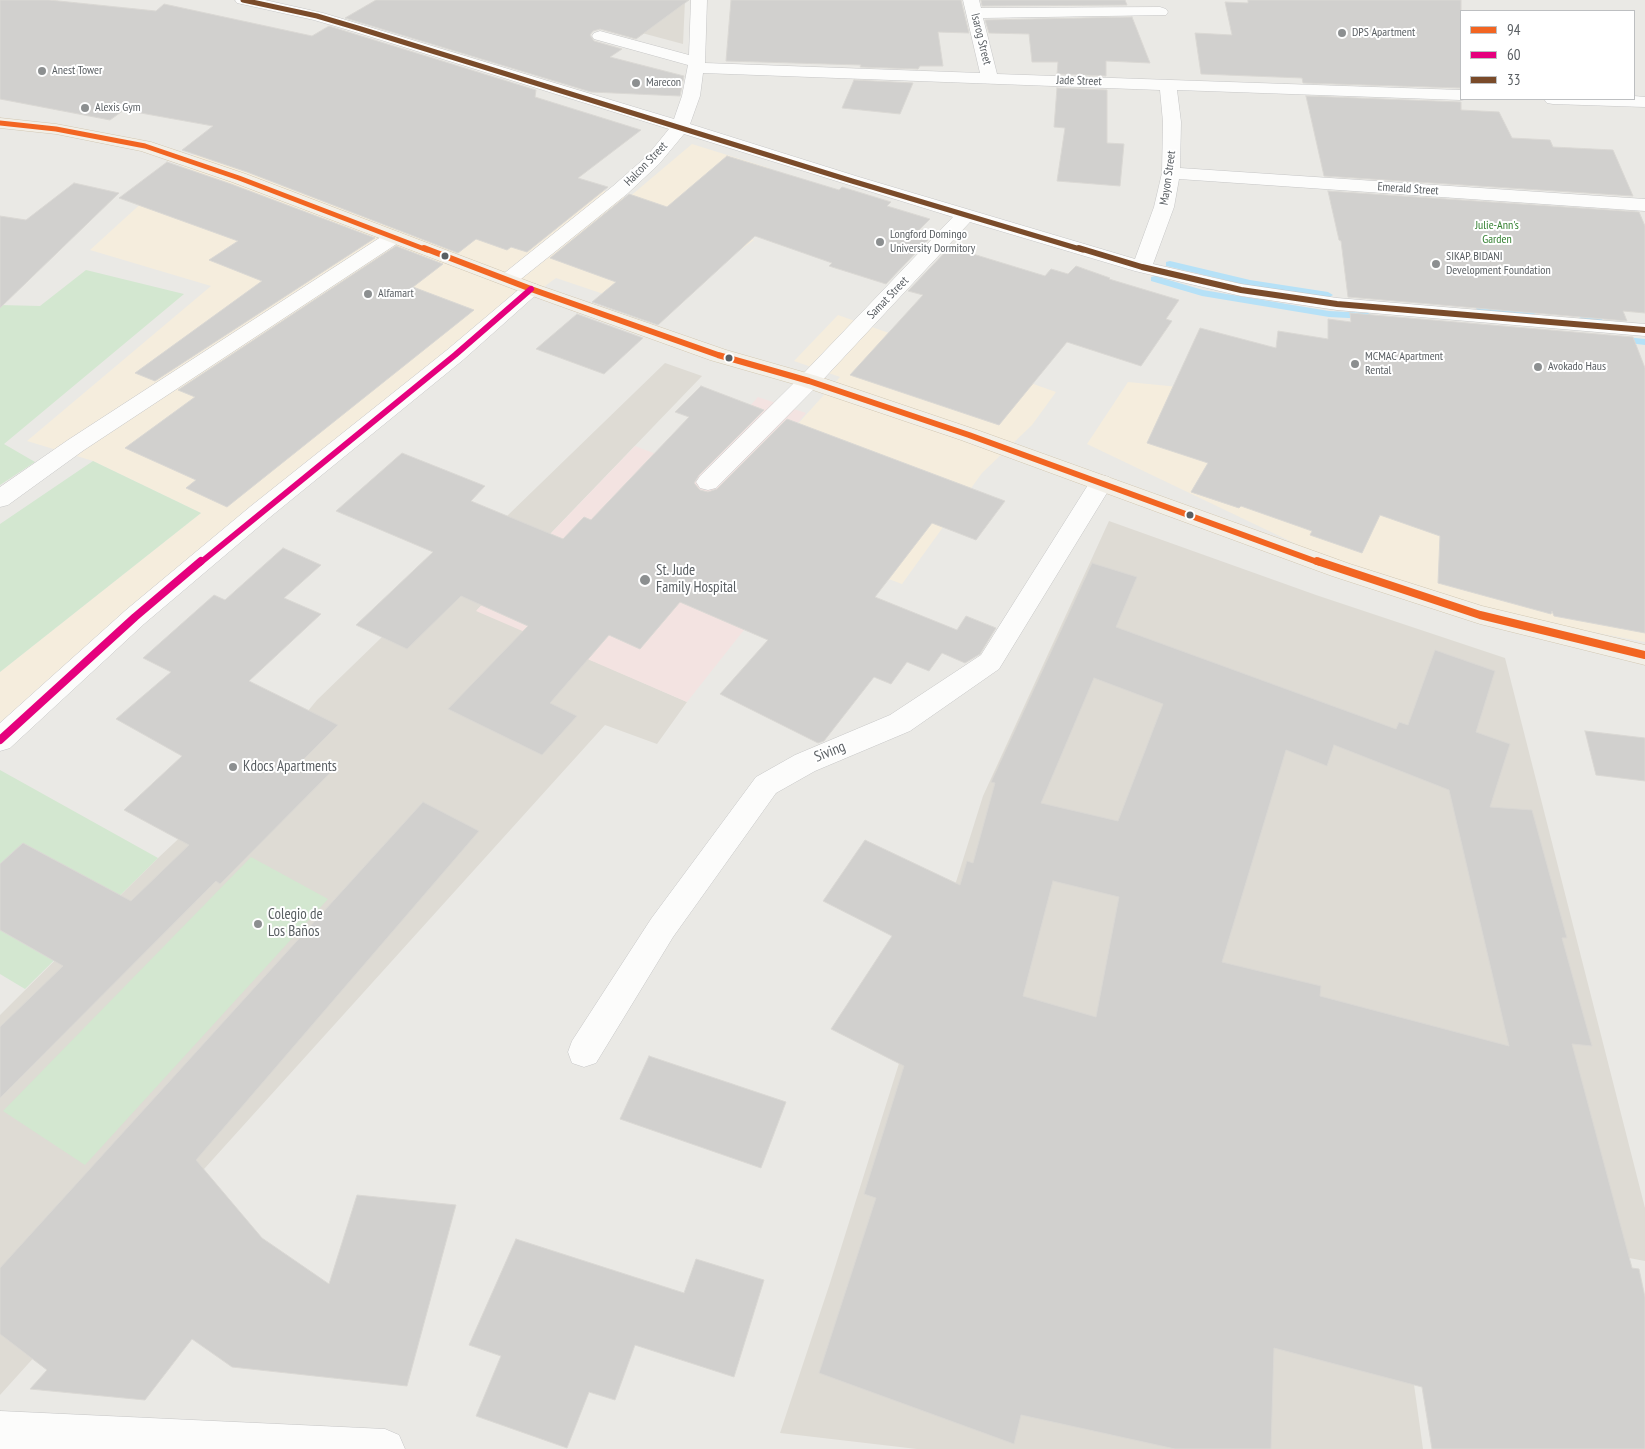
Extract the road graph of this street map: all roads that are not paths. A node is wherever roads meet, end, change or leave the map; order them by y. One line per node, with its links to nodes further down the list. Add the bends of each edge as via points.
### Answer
1 (243, 0): 13 (street, via 317,16)
2 (699, 0): 6 (street, Halcon Street)
3 (973, 7): 4 (street); 7 (street, Isarog Street)
4 (1160, 12)
5 (600, 36): 6 (street, Jade Street)
6 (697, 65): 7 (street, Jade Street); 13 (street, Halcon Street)
7 (990, 78): 8 (street, Jade Street)
8 (1168, 85): 9 (street, Jade Street); 14 (street, Mayon Street, via 1172,122)
9 (1460, 95)
10 (1584, 100): 11 (street)
11 (1645, 102)
12 (0, 123): 17 (main road, via 56,129 145,146)
13 (680, 127): 16 (street); 19 (street, Halcon Street, via 653,160 620,190)
14 (1171, 173): 15 (street, Emerald Street); 18 (street, Mayon Street, via 1164,207)
15 (1645, 205)
16 (966, 215): 18 (street); 22 (street, Samat Street)
17 (394, 237): 19 (main road); 25 (street)
18 (1142, 267): 21 (street, via 1241,290 1337,304)
19 (509, 278): 20 (main road)
20 (531, 288): 22 (main road, via 718,355); 27 (street, via 135,618)
21 (1645, 330)
22 (809, 381): 23 (street, Samat Street); 24 (main road)
23 (708, 482)
24 (1101, 483): 26 (main road, via 1341,570 1480,615); 28 (street, Siving, via 990,662 900,723 805,763 766,785 662,928)
25 (0, 499)
26 (1645, 655)
27 (0, 740)
28 (584, 1052)
29 (0, 1430): 30 (street)
30 (385, 1449)

